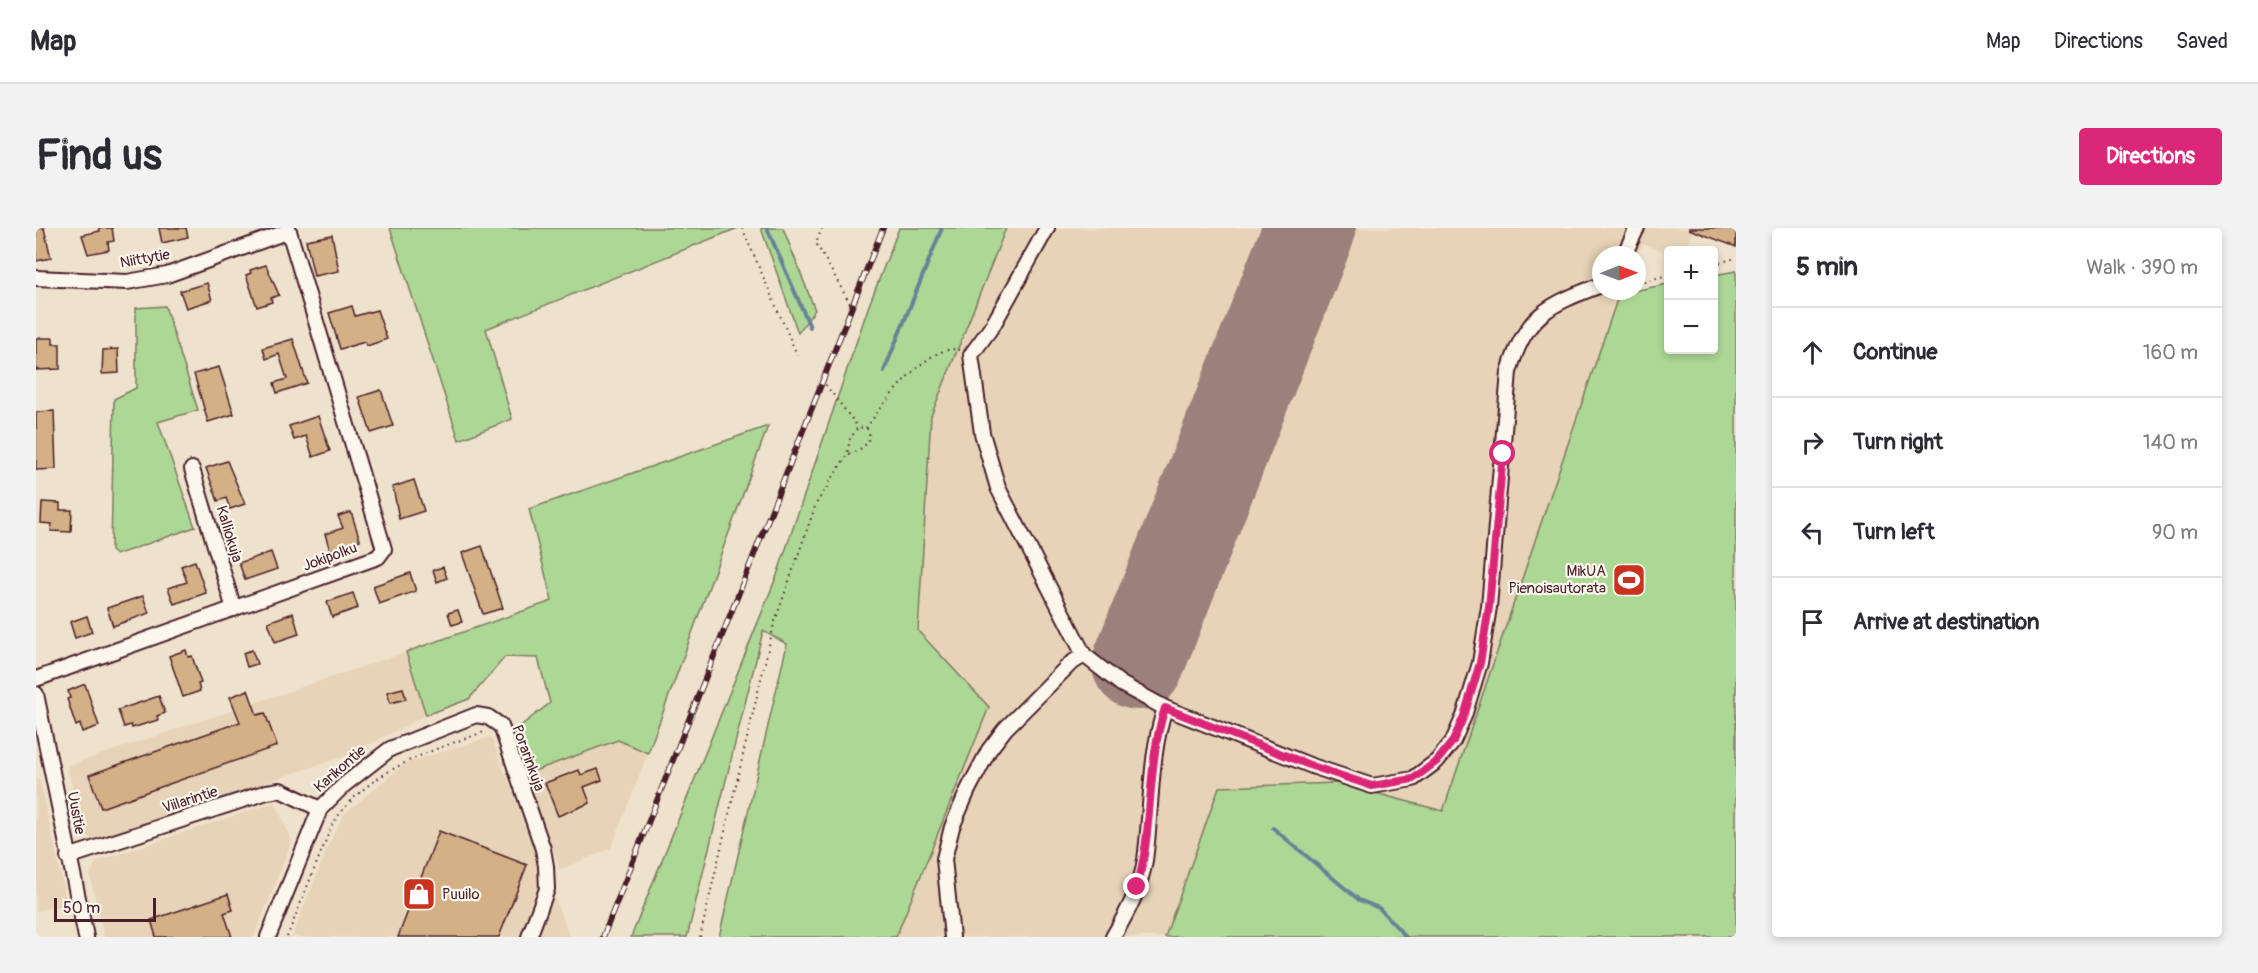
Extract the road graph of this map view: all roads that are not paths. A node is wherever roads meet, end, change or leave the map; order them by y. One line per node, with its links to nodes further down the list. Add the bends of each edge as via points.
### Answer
1 (1047, 228): 9 (street, via 993,326 971,355 981,433 998,488)
2 (1636, 228): 4 (street)
3 (288, 229): 5 (street, Niittytie, via 167,275 127,282); 8 (street, Jokipolku, via 384,549 378,557)
4 (1628, 246)
5 (36, 278)
6 (1592, 289): 12 (street, via 1560,301 1533,322 1517,344 1509,372 1489,607 1480,663 1464,716 1453,741 1437,761 1413,779 1372,786)
7 (192, 469): 8 (street, Kalliokuja)
8 (234, 609): 10 (street, Jokipolku)
9 (1084, 655): 12 (street, via 1121,684); 19 (street, via 1070,664 1005,729 968,790 944,859)
10 (36, 680)
11 (36, 694): 15 (street, Uusitie)
12 (1165, 708): 20 (street, via 1154,754 1144,861 1128,912)
13 (476, 715): 14 (street, Karikontie, via 390,749); 18 (street, Porarinkuja, via 488,717 501,726 543,849 547,889)
14 (320, 809): 15 (street, Viilarintie, via 280,790 267,792); 17 (street, Karikontie)
15 (68, 857): 16 (street, Uusitie)
16 (86, 937)
17 (268, 937)
18 (529, 937)
19 (952, 937)
20 (1113, 937)

